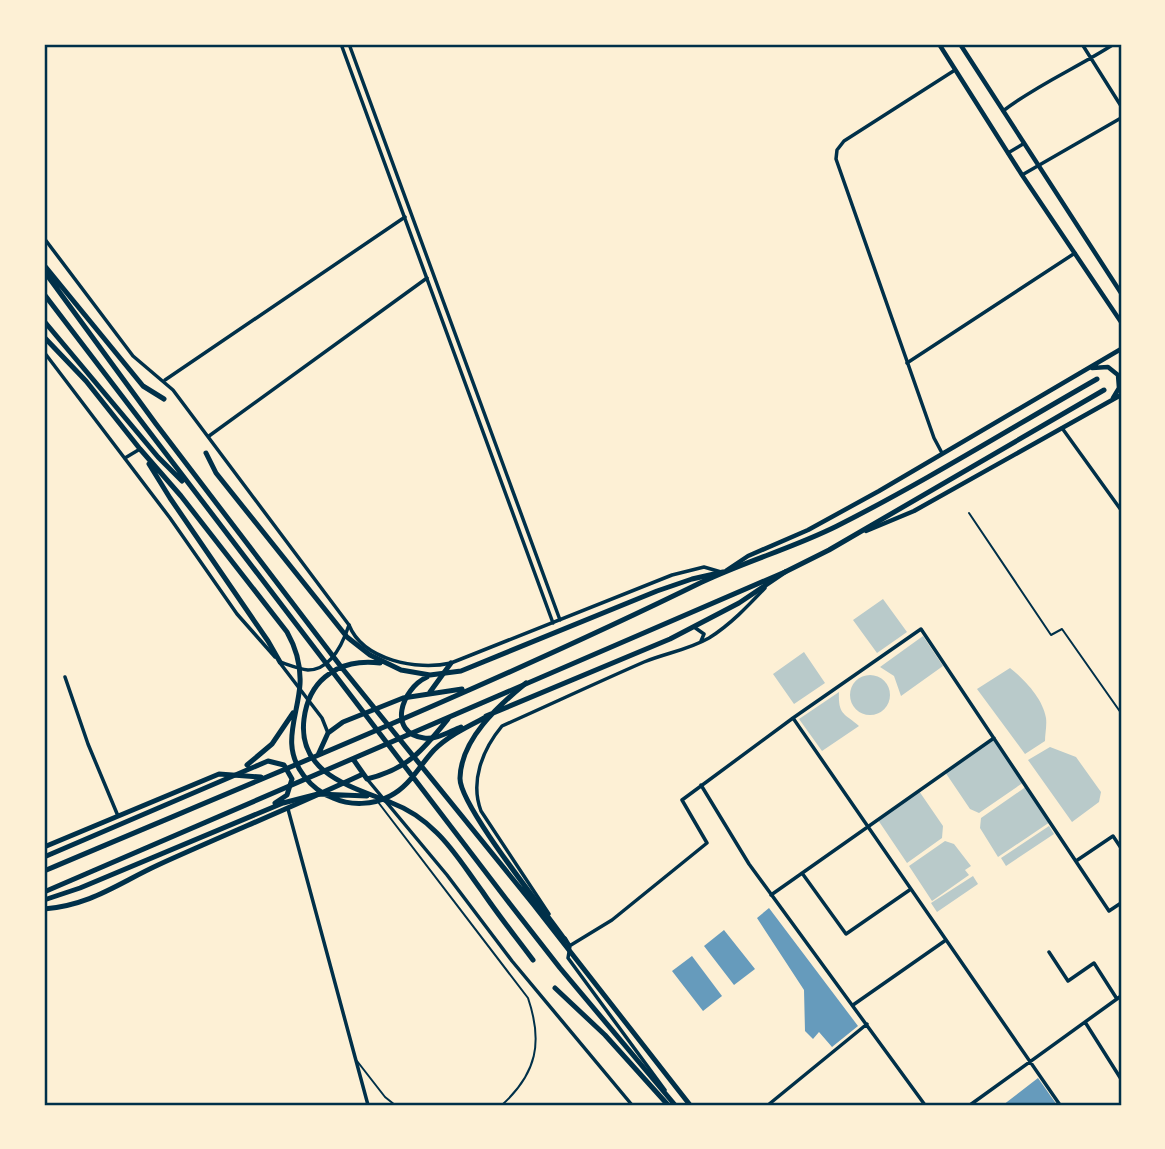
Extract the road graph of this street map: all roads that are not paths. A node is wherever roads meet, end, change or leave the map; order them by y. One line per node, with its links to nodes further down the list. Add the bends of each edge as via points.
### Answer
1 (341, 44): 16 (street)
2 (349, 44): 50 (street)
3 (939, 44): 8 (main road)
4 (960, 44): 10 (main road)
5 (1082, 44): 7 (street)
6 (1114, 44): 7 (street)
7 (1091, 59): 9 (street); 10 (street)
8 (956, 70): 13 (main road); 29 (street, via 844,141 835,159)
9 (1121, 106)
10 (1003, 111): 12 (main road)
11 (1121, 118): 14 (street)
12 (1023, 144): 13 (street); 14 (main road)
13 (1008, 153): 15 (main road)
14 (1037, 166): 15 (street); 22 (main road)
15 (1022, 175): 18 (main road)
16 (405, 217): 21 (street); 32 (street)
17 (44, 238): 32 (street, via 133,356)
18 (1075, 253): 25 (main road); 29 (street)
19 (44, 265): 35 (main road, via 143,386)
20 (44, 271): 98 (main road, via 342,668)
21 (427, 278): 38 (street); 51 (street)
22 (1121, 293)
23 (44, 294): 43 (main road)
24 (44, 321): 43 (main road, via 158,457)
25 (1121, 322)
26 (44, 337): 39 (main road)
27 (1121, 349): 30 (main road)
28 (44, 352): 42 (street)
29 (907, 363): 41 (street)
30 (1088, 369): 36 (main road, via 1108,367 1118,375 1119,388); 41 (main road)
31 (1097, 379): 47 (main road, via 838,526)
32 (164, 380): 38 (street)
33 (1104, 390): 46 (main road)
34 (1121, 395): 36 (main road)
35 (163, 399)
36 (1110, 402): 37 (main road)
37 (1062, 428): 44 (street); 46 (main road, via 914,511)
38 (209, 436): 52 (street)
39 (140, 449): 42 (street); 55 (main road); 58 (main road, via 284,626)
40 (206, 453): 57 (main road, via 216,473 342,631 361,650)
41 (942, 453): 47 (main road, via 827,520)
42 (125, 458): 55 (street, via 232,607)
43 (199, 498): 112 (main road, via 526,925)
44 (1121, 510)
45 (969, 513): 65 (lane, via 1051,635 1062,629)
46 (853, 537): 48 (main road)
47 (723, 572): 50 (street, via 710,568 686,571); 59 (main road, via 676,584 473,668); 62 (main road)
48 (785, 572): 49 (main road); 61 (main road)
49 (766, 586): 53 (main road); 54 (street, via 739,615)
50 (560, 620): 51 (street)
51 (553, 623): 56 (street)
52 (349, 625): 56 (street, via 366,646 391,659 419,665); 58 (street, via 326,663)
53 (694, 627): 54 (street, via 704,634); 67 (main road)
54 (699, 643): 95 (street, via 502,726 485,749 476,799 481,811)
55 (280, 662): 58 (street); 69 (street)
56 (452, 663): 63 (main road)
57 (387, 664): 59 (main road); 77 (main road, via 354,663 330,673 311,695 304,720 307,746 321,768)
58 (300, 668): 64 (main road)
59 (430, 675): 67 (main road, via 415,684 403,702 403,721 415,735 431,738)
60 (65, 677): 80 (street)
61 (526, 683): 66 (main road); 98 (main road, via 470,744 459,781 494,842)
62 (468, 688): 63 (main road); 71 (main road)
63 (430, 692): 69 (main road, via 386,704)
64 (296, 707): 67 (main road, via 290,744 294,761 325,794 356,803 376,802 397,792 439,746); 76 (main road, via 281,733 258,758)
65 (1121, 713)
66 (450, 716): 72 (main road); 73 (main road, via 411,760 391,771)
67 (488, 716)
68 (793, 718): 70 (street, via 921,629); 75 (street); 81 (street)
69 (328, 733): 71 (main road)
70 (994, 738): 81 (street); 85 (street)
71 (317, 755): 74 (main road)
72 (353, 759): 73 (main road); 89 (main road)
73 (365, 776): 78 (main road); 109 (lane, via 379,802 528,998 537,1023 535,1047 528,1074); 110 (street)
74 (264, 777): 80 (main road, via 219,774); 86 (main road)
75 (701, 785): 90 (street); 95 (street, via 682,800 707,843 612,920)
76 (197, 793): 79 (main road, via 258,764 276,761 289,771 291,788 284,798); 84 (main road)
77 (373, 797): 79 (main road, via 318,794); 97 (main road, via 407,811 437,832)
78 (288, 809): 93 (main road, via 114,889); 104 (street)
79 (260, 811): 91 (main road)
80 (118, 816): 82 (main road)
81 (868, 827): 87 (street); 88 (street)
82 (44, 847)
83 (1121, 848): 85 (street, via 1113,836)
84 (44, 857)
85 (1076, 862): 92 (street, via 1109,911)
86 (44, 872)
87 (802, 873): 88 (street, via 846,934); 90 (street)
88 (911, 889): 94 (street)
89 (44, 892)
90 (771, 895): 101 (street)
91 (44, 900)
92 (1121, 903)
93 (44, 909)
94 (946, 940): 101 (street); 105 (street)
95 (570, 946): 112 (street, via 568,958)
96 (1049, 952): 100 (street, via 1068,981 1094,964)
97 (533, 960)
98 (594, 982): 113 (main road)
99 (555, 988): 111 (main road)
100 (1119, 997): 102 (street)
101 (853, 1004): 103 (street)
102 (1085, 1022): 105 (street); 106 (street)
103 (867, 1024): 114 (street); 115 (street)
104 (354, 1057): 107 (street); 108 (lane)
105 (1029, 1061): 116 (street); 117 (street)
106 (1121, 1079)
107 (368, 1105)
108 (395, 1105)
109 (502, 1105)
110 (632, 1105)
111 (668, 1105)
112 (676, 1105)
113 (690, 1105)
114 (768, 1105)
115 (925, 1105)
116 (970, 1105)
117 (1060, 1105)

